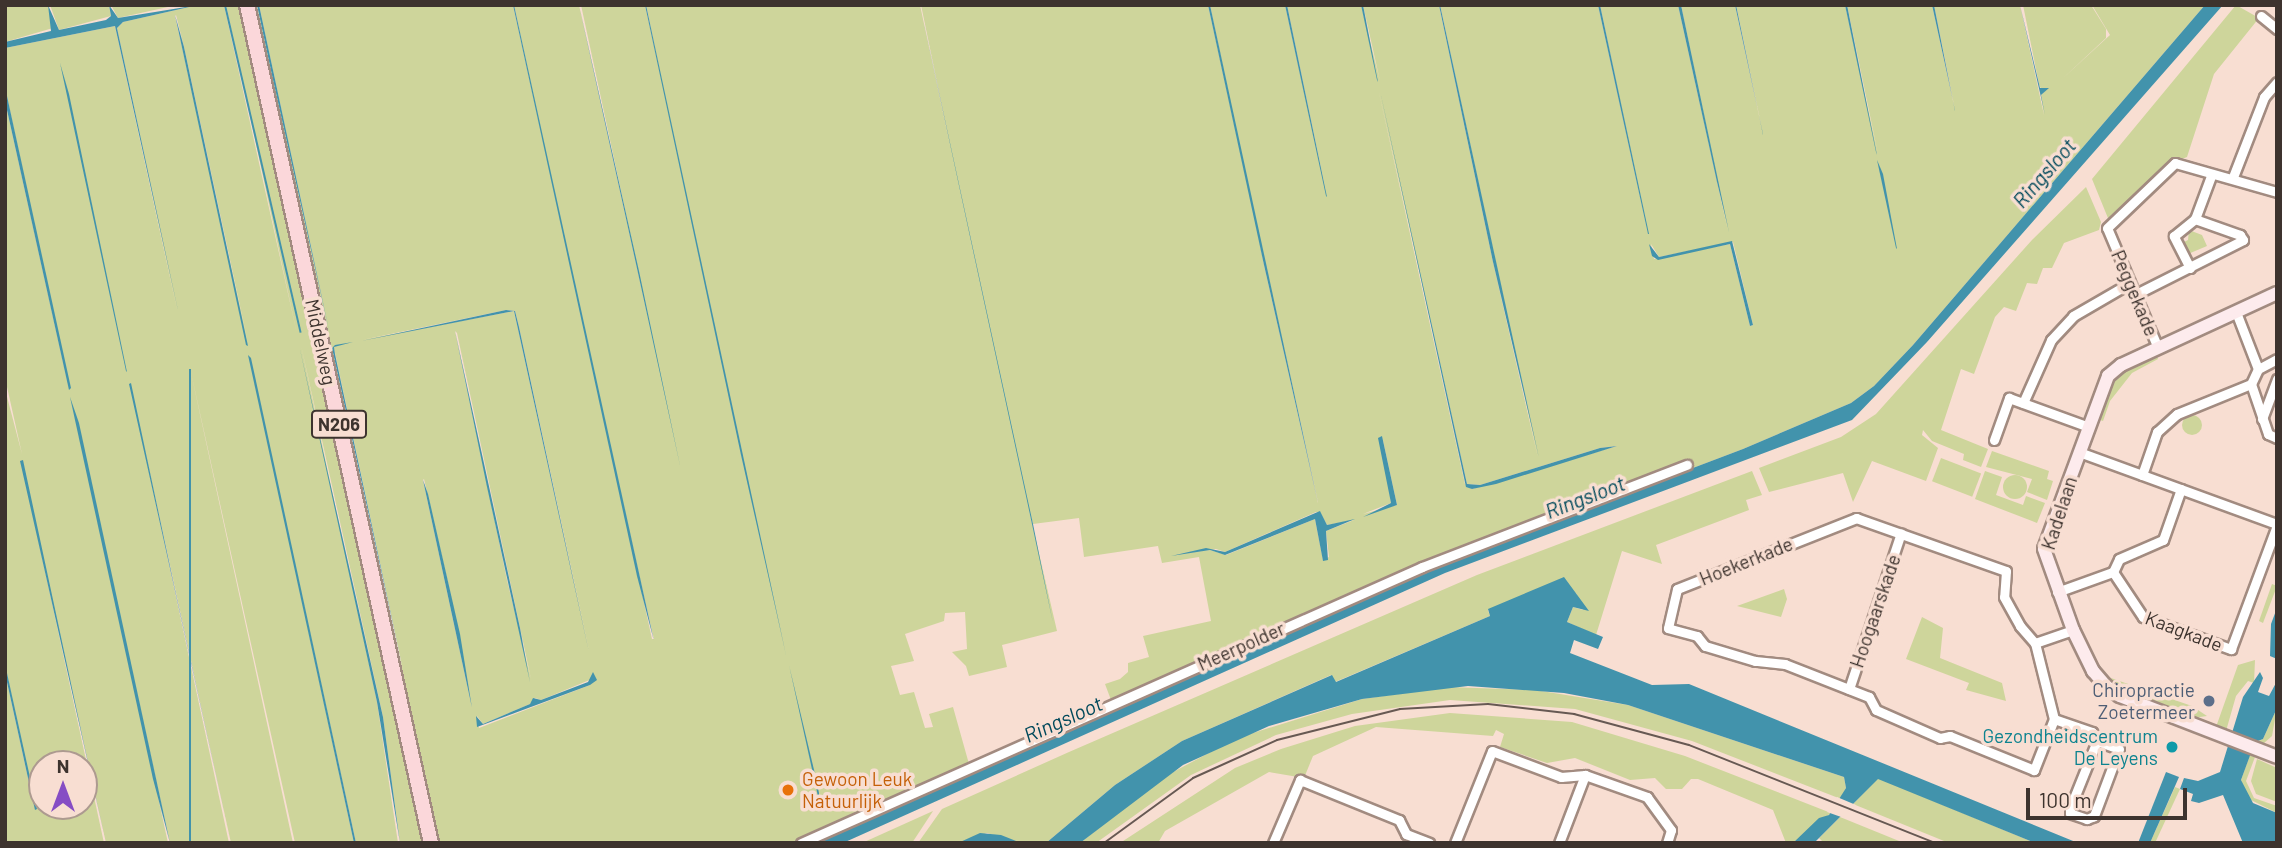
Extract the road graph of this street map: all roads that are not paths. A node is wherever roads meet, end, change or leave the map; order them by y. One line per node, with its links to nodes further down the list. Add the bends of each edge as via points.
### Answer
1 (247, 5): 40 (main road, Middelweg / N206)
2 (2261, 16): 3 (street)
3 (2277, 29)
4 (2277, 82): 6 (street, via 2264,97)
5 (2211, 176): 6 (street, Peggekade); 8 (street); 10 (street, Peggekade, via 2175,163 2107,228)
6 (2233, 177): 7 (street, Peggekade)
7 (2277, 192)
8 (2195, 219): 9 (street, via 2174,236); 9 (street, via 2243,240)
9 (2190, 268): 12 (street)
10 (2130, 283): 12 (street, Peggekade); 19 (street, via 2083,309 2058,332 2040,356)
11 (2277, 293): 13 (street, Kadelaan)
12 (2136, 294): 14 (street, Peggekade)
13 (2236, 313): 14 (street, Kadelaan); 16 (street)
14 (2158, 348): 21 (street, Kadelaan, via 2108,376)
15 (2277, 359): 16 (street)
16 (2258, 369): 18 (street)
17 (2277, 379): 20 (street)
18 (2250, 384): 20 (street); 26 (street, via 2177,414 2157,432)
19 (2023, 402): 21 (street); 23 (street, via 2008,398)
20 (2262, 419): 22 (street, via 2268,434)
21 (2089, 427): 24 (street, Kadelaan)
22 (2277, 438)
23 (1994, 440)
24 (2079, 452): 26 (street, Kaagkade); 31 (street, Kadelaan, via 2044,549)
25 (1687, 465): 41 (street, Meerpolder, via 1422,567)
26 (2142, 475): 27 (street, Kaagkade)
27 (2181, 489): 28 (street, Kaagkade); 30 (street, via 2162,540 2119,559)
28 (2277, 524): 30 (street, Kaagkade, via 2231,649 2143,617)
29 (1901, 533): 33 (street, Hoekerkade, via 2006,571 2004,597); 34 (street, Hoogaarskade); 34 (street, Hoekerkade, via 1856,518 1677,589 1668,628 1697,636 1705,646 1755,662 1774,660)
30 (2113, 572): 31 (street)
31 (2057, 592): 32 (street, Kadelaan)
32 (2073, 629): 33 (street); 37 (street, Kadelaan, via 2093,671 2120,696)
33 (2035, 643): 35 (street)
34 (1849, 689): 35 (street, Hoekerkade, via 1870,698 1876,710 2034,770)
35 (2054, 719): 36 (street, via 2092,732)
36 (2097, 741): 36 (street, via 2070,808 2070,813 2087,819 2094,817 2119,749)
37 (2274, 756)
38 (1585, 775): 44 (street, via 1561,777 1494,748); 45 (street); 46 (street, via 1647,797 1671,830)
39 (1404, 839): 42 (street, via 1399,820 1300,780); 43 (street)
40 (432, 843)
41 (801, 843)
42 (1273, 843)
43 (1429, 843)
44 (1455, 843)
45 (1559, 843)
46 (1667, 843)

